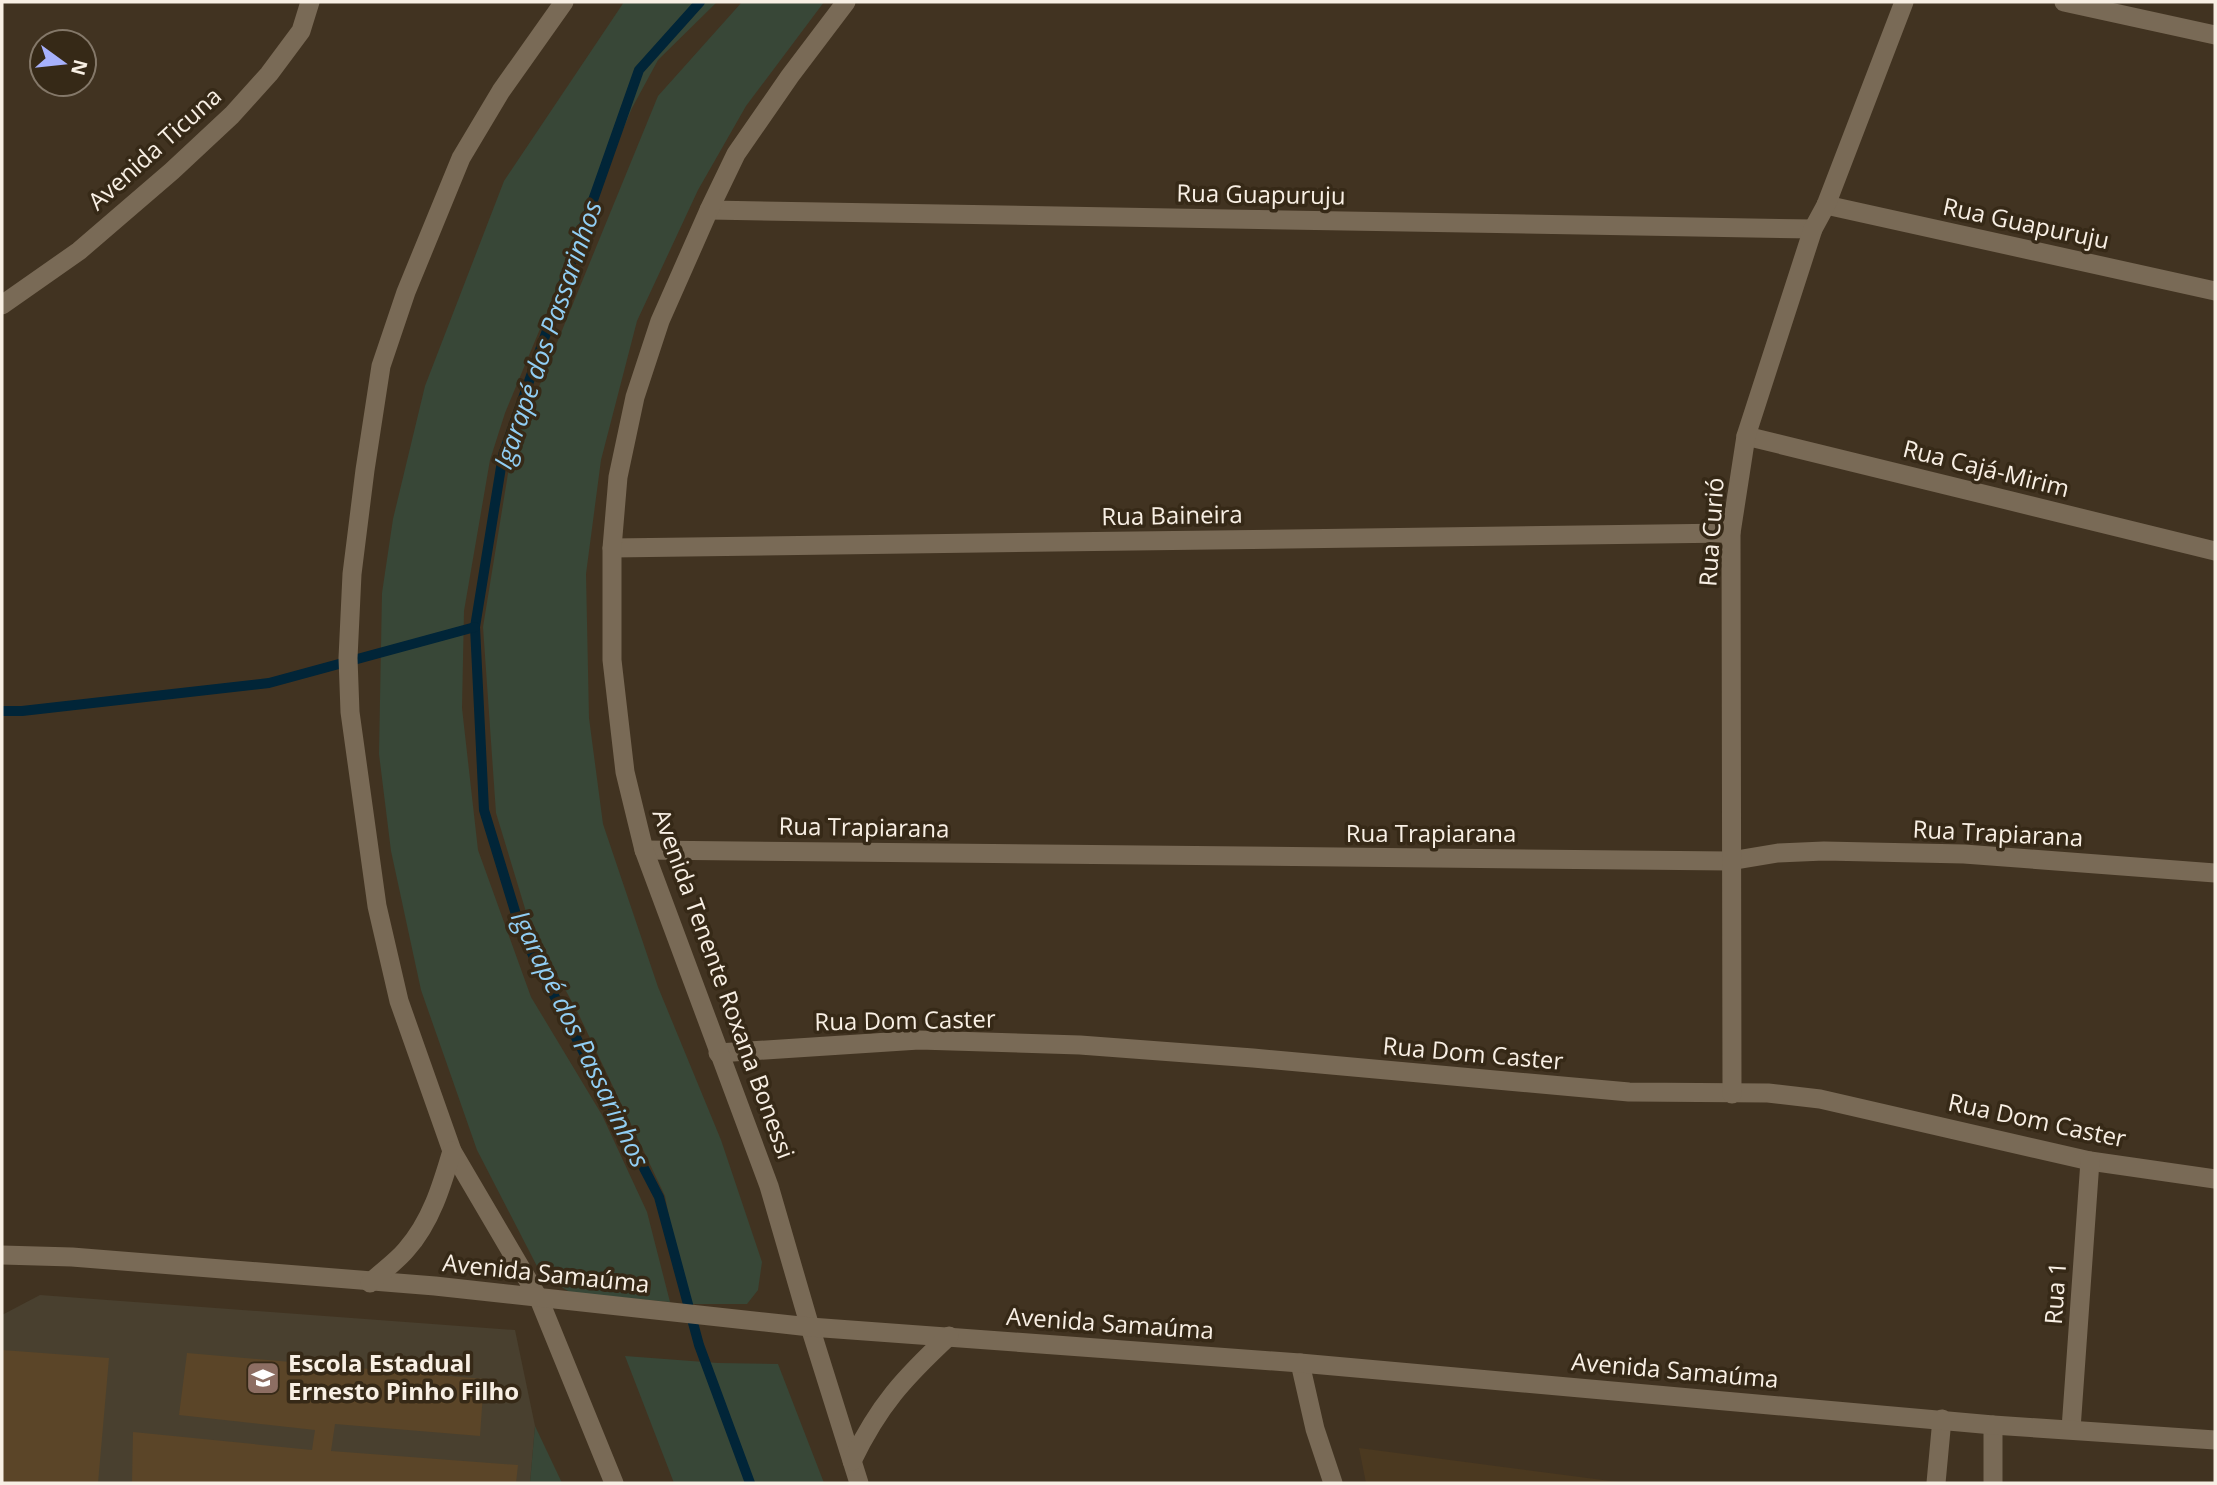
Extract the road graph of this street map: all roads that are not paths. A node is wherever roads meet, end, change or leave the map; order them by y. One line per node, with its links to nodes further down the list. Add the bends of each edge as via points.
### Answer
1 (310, 2): 11 (street, Avenida Ticuna, via 301,31 232,115 79,251)
2 (564, 2): 21 (street, via 501,91 461,158 406,292 381,366 352,574 350,712 377,906 399,1001)
3 (846, 2): 8 (street, Avenida Tenente Roxana Bonessi, via 736,154)
4 (1904, 2): 7 (street, Rua Curió)
5 (2064, 2): 6 (street)
6 (2215, 35)
7 (1826, 205): 9 (street, Rua Curió); 10 (street, Rua Guapuruju)
8 (709, 210): 9 (street, Rua Guapuruju); 14 (street, Avenida Tenente Roxana Bonessi, via 660,321 635,397 618,477)
9 (1813, 229): 12 (street, Rua Curió)
10 (2215, 291)
11 (2, 305)
12 (1746, 436): 13 (street, Rua Curió); 15 (street, Rua Cajá-Mirim)
13 (1731, 533): 14 (street, Rua Baineira); 17 (street, Rua Curió)
14 (612, 548): 16 (street, Avenida Tenente Roxana Bonessi, via 612,660 625,772)
15 (2215, 551)
16 (644, 850): 17 (street, Rua Trapiarana); 19 (street, Avenida Tenente Roxana Bonessi)
17 (1730, 861): 18 (street, Rua Trapiarana, via 1824,851 1964,854); 20 (street, Rua Curió)
18 (2215, 873)
19 (719, 1053): 20 (street, Rua Dom Caster, via 919,1040 1080,1045 1629,1092); 27 (street, Avenida Tenente Roxana Bonessi, via 769,1186)
20 (1732, 1094): 22 (street, Rua Dom Caster, via 1819,1099)
21 (452, 1150): 25 (street, via 427,1219 407,1249); 26 (street)
22 (2090, 1161): 23 (street, Rua Dom Caster); 32 (street, Rua 1)
23 (2215, 1179)
24 (2, 1255): 25 (street, Avenida Samaúma)
25 (369, 1283): 26 (street, Avenida Samaúma)
26 (539, 1298): 27 (street, Avenida Samaúma); 35 (street)
27 (810, 1327): 28 (street, Avenida Samaúma); 34 (street, Avenida Tenente Roxana Bonessi)
28 (949, 1336): 29 (street, Avenida Samaúma); 34 (street, via 892,1393)
29 (1300, 1363): 30 (street, Avenida Samaúma); 37 (street, via 1315,1429)
30 (1942, 1419): 31 (street, Avenida Samaúma); 38 (street)
31 (1993, 1425): 32 (street, Avenida Samaúma); 39 (street)
32 (2071, 1429): 33 (street, Avenida Samaúma)
33 (2215, 1440)
34 (852, 1461): 36 (street, Avenida Tenente Roxana Bonessi)
35 (614, 1483)
36 (859, 1483)
37 (1334, 1483)
38 (1936, 1483)
39 (1993, 1483)

